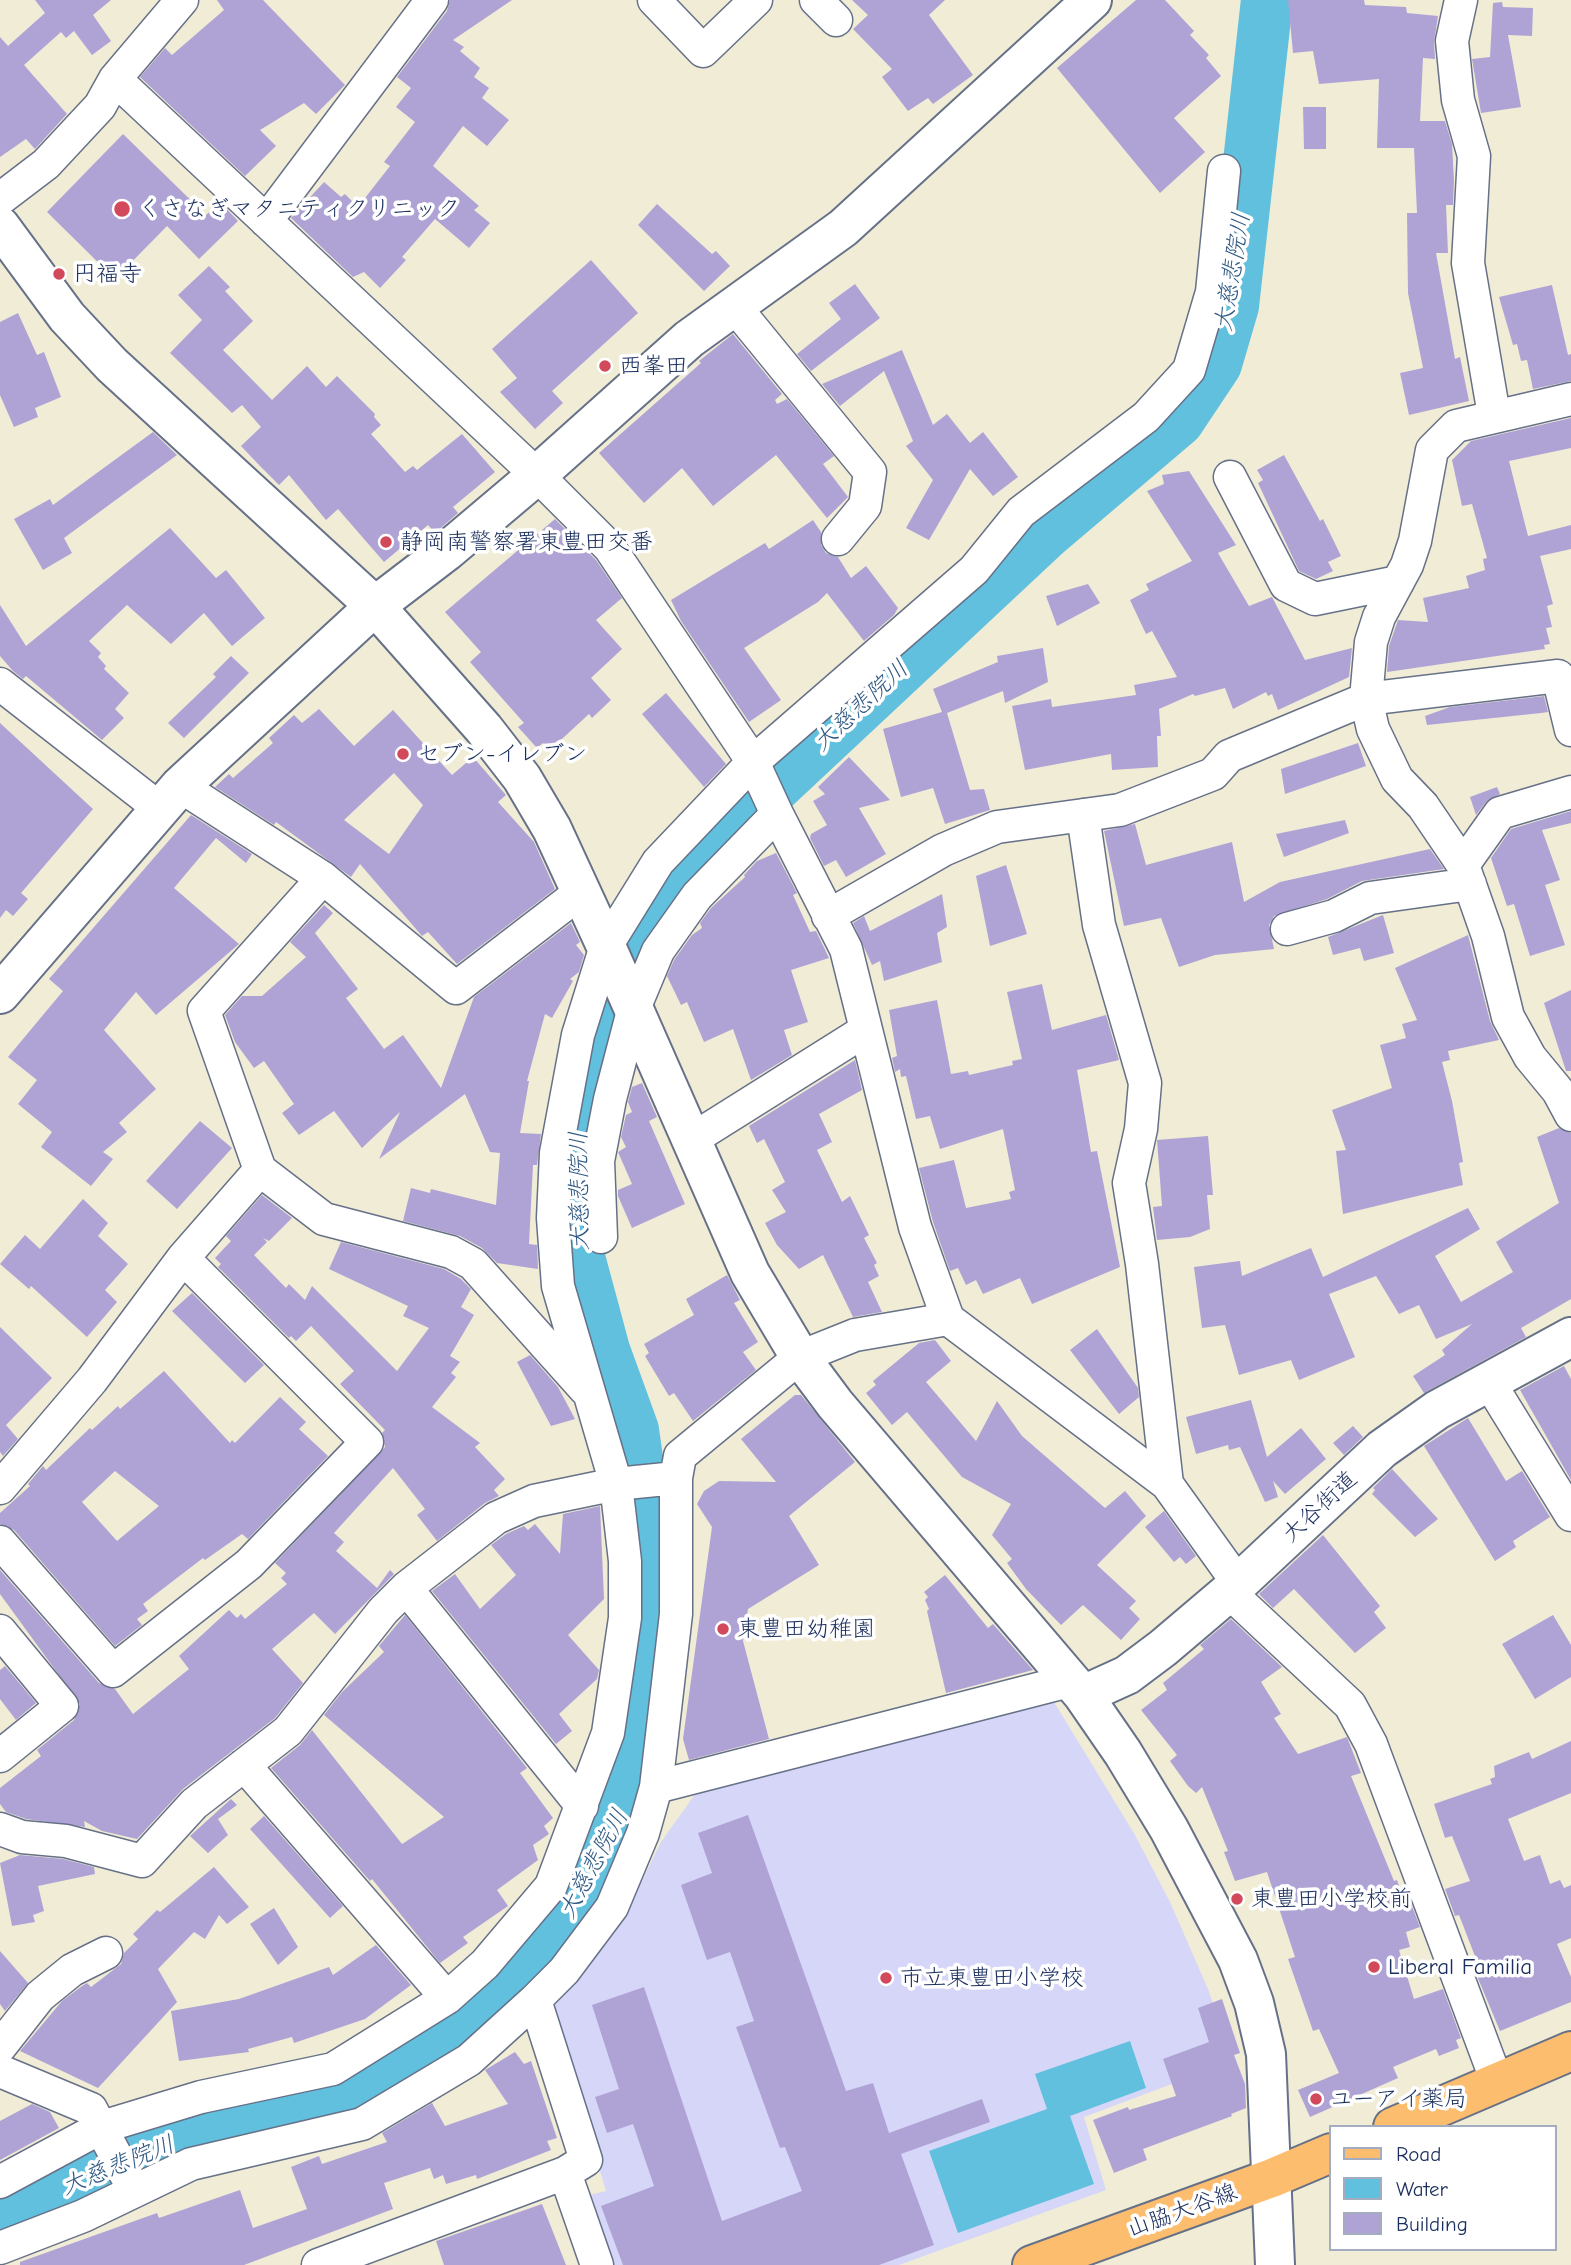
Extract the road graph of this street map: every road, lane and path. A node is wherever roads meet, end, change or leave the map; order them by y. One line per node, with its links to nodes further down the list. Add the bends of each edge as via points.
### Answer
1 (432, 0): 10 (street)
2 (654, 0): 3 (street, via 703,51)
3 (756, 0)
4 (1092, 0): 12 (street, via 843,228)
5 (1461, 0): 14 (street, via 1452,41 1458,100 1474,156 1468,263)
6 (175, 2): 7 (street)
7 (115, 79): 9 (street, via 100,106 46,164); 10 (street)
8 (1224, 171): 23 (street, via 1212,292 1189,370 1146,417 1021,512 974,570)
9 (0, 199)
10 (266, 221): 15 (street)
11 (0, 226): 19 (street, via 67,317 112,365)
12 (735, 307): 15 (street, via 689,339); 17 (street, via 870,472 865,506)
13 (1571, 399): 14 (street)
14 (1494, 415): 18 (street, via 1456,426 1432,450 1415,541)
15 (537, 475): 19 (street); 23 (street, via 610,548)
16 (1230, 477): 18 (street, via 1286,585 1315,599)
17 (838, 539)
18 (1398, 582): 21 (street, via 1371,642)
19 (375, 606): 25 (street); 30 (street, via 522,778)
20 (0, 684): 25 (street)
21 (1366, 699): 22 (street, via 1558,676); 27 (street, via 1229,755 1213,774 1120,810); 28 (street, via 1373,729 1397,779 1423,806)
22 (1571, 730)
23 (753, 762): 26 (street); 33 (street, via 659,862)
24 (1571, 792): 28 (street, via 1500,813)
25 (169, 797): 29 (street); 34 (street)
26 (777, 814): 31 (street); 35 (street, via 697,896 658,951)
27 (1083, 815): 31 (street, via 997,827 943,850); 48 (street, via 1099,925 1145,1083 1142,1129 1129,1183)
28 (1466, 875): 32 (street, via 1370,898 1334,916); 37 (street, via 1488,936 1508,1017)
29 (323, 878): 30 (street, via 456,988); 39 (street, via 204,1011)
30 (581, 892): 33 (street)
31 (828, 916): 36 (street, via 846,949)
32 (1287, 929)
33 (606, 946): 35 (street); 46 (street, via 578,1035 556,1153 553,1218 558,1286)
34 (0, 994)
35 (633, 1010): 38 (street); 40 (street, via 598,1161)
36 (866, 1030): 38 (street); 42 (street, via 915,1227)
37 (1571, 1115)
38 (691, 1140): 44 (street, via 750,1273)
39 (260, 1170): 41 (street); 46 (street, via 324,1219 451,1252 473,1264)
40 (601, 1237)
41 (183, 1258): 50 (street, via 92,1380); 52 (street, via 367,1442 249,1564 113,1671)
42 (948, 1319): 44 (street, via 855,1335); 48 (street)
43 (1571, 1337): 45 (street, 大谷街道)
44 (800, 1357): 47 (street, via 680,1456); 56 (street)
45 (1489, 1382): 51 (street); 54 (street, 大谷街道, via 1437,1410 1382,1449)
46 (591, 1396): 49 (street)
47 (676, 1478): 49 (street); 59 (street, via 676,1614)
48 (1167, 1483): 54 (street)
49 (616, 1484): 53 (street, via 534,1501 496,1518); 60 (street, via 625,1561 625,1618 608,1732)
50 (0, 1488)
51 (1571, 1515)
52 (0, 1542)
53 (406, 1588): 58 (street, via 288,1731); 60 (street)
54 (1233, 1588): 56 (street, 大谷街道, via 1127,1675); 68 (street, via 1350,1705 1371,1744)
55 (0, 1631): 57 (street, via 62,1706)
56 (1076, 1688): 59 (street); 73 (street, via 1124,1753 1238,1960 1266,2054)
57 (0, 1756)
58 (244, 1765): 61 (street, via 194,1804 142,1861); 63 (street)
59 (656, 1787): 64 (street, via 643,1833 612,1907 564,1971)
60 (582, 1806): 63 (street, via 551,1886 485,1964)
61 (0, 1829)
62 (106, 1953): 65 (street, via 72,1970 40,1996)
63 (447, 1998): 70 (street, via 333,2069 201,2097)
64 (535, 2000): 72 (street, via 586,2160); 75 (street, via 469,2060 362,2124 191,2164)
65 (0, 2047)
66 (1571, 2051): 68 (main road)
67 (0, 2071): 70 (street, via 91,2109)
68 (1497, 2082): 69 (main road)
69 (1398, 2125)
70 (102, 2127): 74 (street); 75 (street)
71 (1330, 2153): 73 (main road, 山脇大谷線)
72 (565, 2174): 78 (street); 79 (street)
73 (1272, 2178): 77 (main road, 山脇大谷線); 80 (street)
74 (0, 2182)
75 (134, 2190): 76 (street, via 83,2217)
76 (0, 2248)
77 (1054, 2261)
78 (318, 2265)
79 (597, 2265)
80 (1275, 2265)

